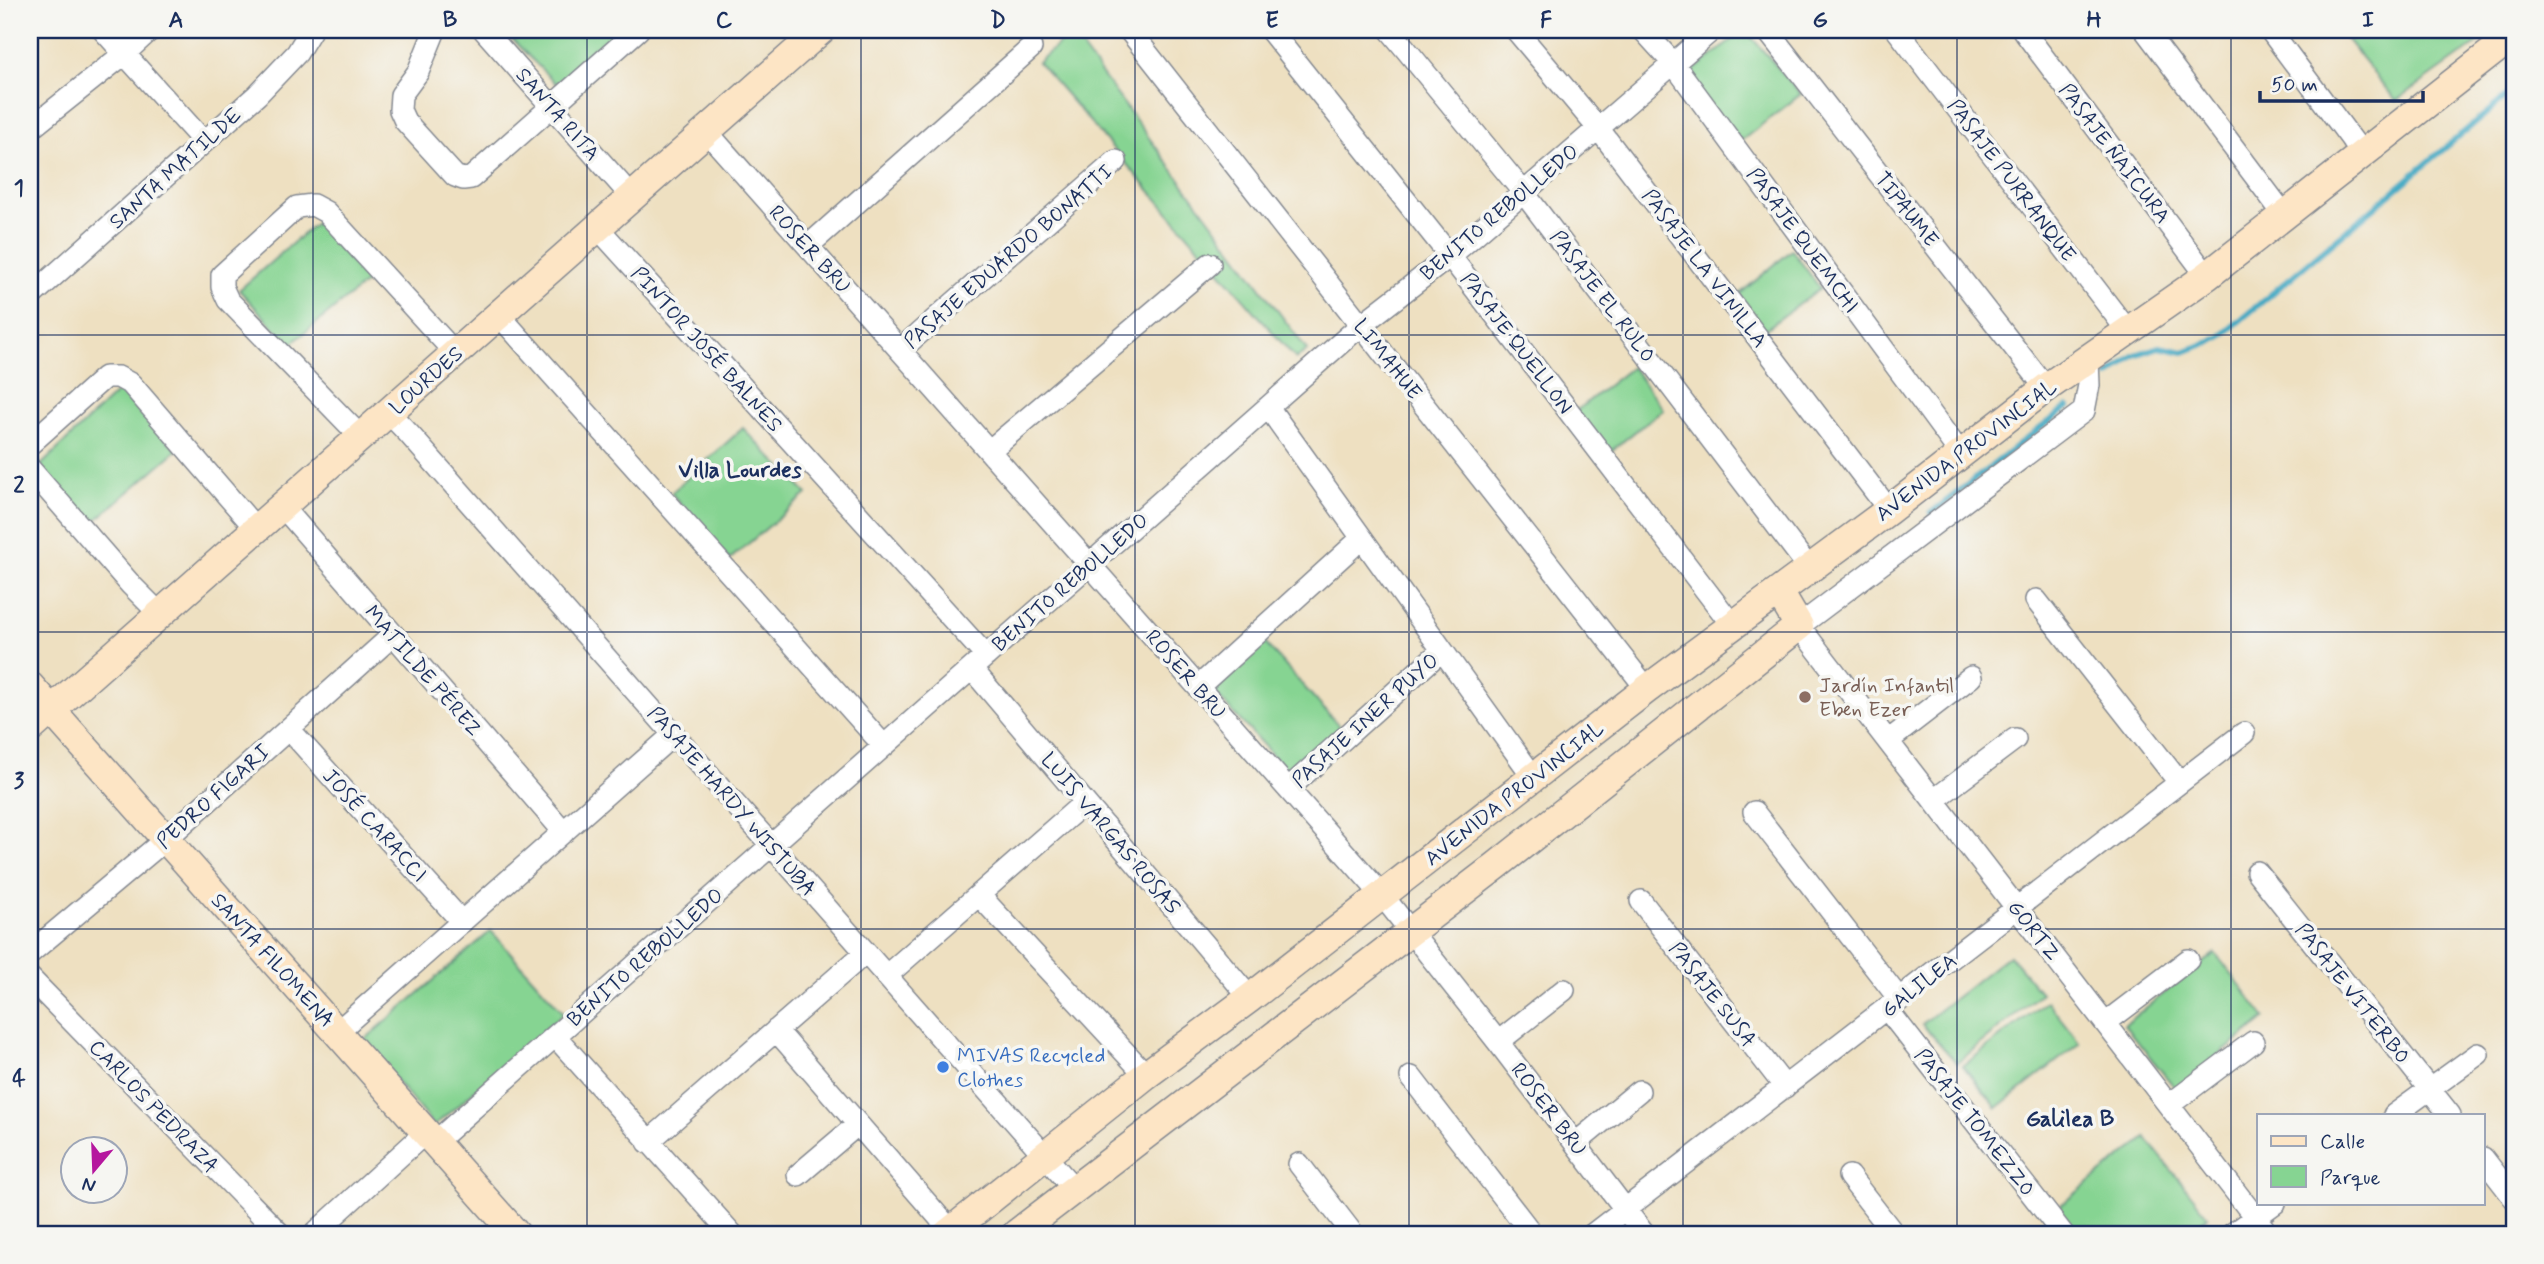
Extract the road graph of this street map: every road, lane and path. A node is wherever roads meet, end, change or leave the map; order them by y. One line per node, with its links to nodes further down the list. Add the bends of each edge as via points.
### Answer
1 (103, 30): 21 (street)
2 (150, 30): 21 (street)
3 (311, 30): 27 (street, SANTA MATILDE, via 280,73)
4 (435, 30): 23 (street, via 418,72 401,95 400,110 455,176 471,178)
5 (484, 30): 23 (street, SANTA RITA)
6 (638, 30): 23 (street)
7 (821, 30): 26 (street, LOURDES)
8 (1129, 30): 40 (street, LIMAHUE)
9 (1270, 30): 35 (street, PASAJE QUELLON)
10 (1390, 30): 30 (street, PASAJE EL RULO)
11 (1516, 30): 25 (street, PASAJE LA VINILLA)
12 (1643, 30): 22 (street, PASAJE QUEMCHI)
13 (1712, 30): 22 (street, BENITO REBOLLEDO)
14 (1767, 30): 45 (street, TIPAUME)
15 (1897, 30): 41 (street, PASAJE PURRANQUE)
16 (2024, 30): 37 (street, PASAJE ÑAICURA)
17 (2145, 30): 32 (street)
18 (2270, 30): 28 (street)
19 (2514, 36): 28 (street, AVENIDA PROVINCIAL)
20 (1031, 48): 34 (street)
21 (124, 54): 24 (street); 27 (street)
22 (1673, 63): 25 (street, BENITO REBOLLEDO); 51 (street, PASAJE QUEMCHI)
23 (553, 108): 31 (street, SANTA RITA)
24 (30, 125)
25 (1598, 128): 30 (street, BENITO REBOLLEDO); 54 (street, PASAJE LA VINILLA)
26 (707, 132): 31 (street, LOURDES); 34 (street, ROSER BRU)
27 (204, 142): 38 (street, SANTA MATILDE)
28 (2364, 156): 32 (street, AVENIDA PROVINCIAL)
29 (1116, 161): 42 (street, PASAJE EDUARDO BONATTI)
30 (1524, 193): 35 (street, BENITO REBOLLEDO); 58 (street, PASAJE EL RULO)
31 (632, 198): 33 (street, LOURDES)
32 (2285, 216): 37 (street, AVENIDA PROVINCIAL)
33 (598, 228): 39 (street, LOURDES); 66 (street, PINTOR JOSÉ BALNES)
34 (808, 246): 42 (street, ROSER BRU)
35 (1450, 256): 40 (street, BENITO REBOLLEDO); 62 (street, PASAJE QUELLON)
36 (1210, 264): 50 (street)
37 (2207, 276): 41 (street, AVENIDA PROVINCIAL)
38 (30, 297)
39 (499, 315): 43 (street, LOURDES); 78 (street)
40 (1361, 325): 46 (street, BENITO REBOLLEDO); 70 (street, LIMAHUE)
41 (2127, 330): 44 (street, AVENIDA PROVINCIAL)
42 (900, 350): 50 (street, ROSER BRU)
43 (456, 354): 47 (street, LOURDES); 48 (street, via 326,212 313,205 297,206 222,275 222,287 228,300)
44 (2088, 360): 45 (street, AVENIDA PROVINCIAL); 63 (street, AVENIDA PROVINCIAL, via 2084,411)
45 (2046, 388): 51 (street, AVENIDA PROVINCIAL)
46 (1268, 407): 56 (street); 57 (street, BENITO REBOLLEDO)
47 (388, 413): 48 (street, LOURDES); 75 (street, PASAJE HARDY WISTUBA)
48 (361, 438): 53 (street, LOURDES)
49 (30, 444): 55 (street, via 105,377 118,377 131,384)
50 (989, 450): 57 (street, ROSER BRU)
51 (1960, 453): 54 (street, AVENIDA PROVINCIAL)
52 (30, 469): 61 (street)
53 (283, 507): 55 (street, LOURDES); 64 (street, MATILDE PÉREZ)
54 (1889, 510): 58 (street, AVENIDA PROVINCIAL)
55 (257, 530): 61 (street, LOURDES)
56 (1362, 538): 65 (street); 69 (street)
57 (1090, 565): 66 (street, BENITO REBOLLEDO); 69 (street, ROSER BRU)
58 (1809, 568): 59 (street, AVENIDA PROVINCIAL)
59 (1779, 592): 62 (street, AVENIDA PROVINCIAL); 63 (street)
60 (2036, 600): 80 (street)
61 (161, 615): 71 (street, LOURDES)
62 (1734, 626): 70 (street, AVENIDA PROVINCIAL)
63 (1800, 626): 77 (street, GORTZ); 94 (street, AVENIDA PROVINCIAL)
64 (393, 635): 73 (street, PEDRO FIGARI); 85 (street, MATILDE PÉREZ)
65 (1442, 650): 79 (street); 81 (street, PASAJE INER PUYO)
66 (979, 663): 78 (street, BENITO REBOLLEDO); 83 (street, LUIS VARGAS ROSAS)
67 (1972, 677): 77 (street)
68 (30, 685): 71 (street, SANTA FILOMENA)
69 (1198, 687): 81 (street, ROSER BRU)
70 (1647, 689): 79 (street, AVENIDA PROVINCIAL)
71 (53, 711): 72 (street, LOURDES); 86 (street, SANTA FILOMENA)
72 (30, 729)
73 (289, 729): 86 (street, PEDRO FIGARI); 93 (street, JOSÉ CARACCI)
74 (2244, 733): 80 (street, GALILEA)
75 (673, 735): 85 (street); 87 (street, PASAJE HARDY WISTUBA)
76 (2015, 739): 82 (street)
77 (1888, 741): 82 (street, GORTZ)
78 (884, 746): 87 (street, BENITO REBOLLEDO)
79 (1534, 778): 90 (street, AVENIDA PROVINCIAL)
80 (2179, 782): 92 (street, GALILEA)
81 (1288, 789): 90 (street, ROSER BRU)
82 (1934, 800): 92 (street, GORTZ)
83 (1084, 803): 89 (street); 101 (street, LUIS VARGAS ROSAS)
84 (1754, 812): 102 (street, PASAJE TOMEZZO)
85 (564, 832): 93 (street)
86 (166, 839): 95 (street, PEDRO FIGARI); 105 (street, SANTA FILOMENA)
87 (771, 846): 96 (street, PASAJE HARDY WISTUBA); 106 (street, BENITO REBOLLEDO)
88 (2257, 872): 113 (street, PASAJE VITERBO)
89 (979, 895): 98 (street); 110 (street)
90 (1382, 895): 94 (street, ROSER BRU); 101 (street, AVENIDA PROVINCIAL)
91 (1641, 901): 112 (street, PASAJE SUSA)
92 (2017, 908): 102 (street, GALILEA); 103 (street, GORTZ)
93 (462, 922): 105 (street)
94 (1412, 931): 107 (street, ROSER BRU); 127 (street, AVENIDA PROVINCIAL)
95 (30, 953)
96 (865, 953): 98 (street, PASAJE HARDY WISTUBA); 104 (street)
97 (2188, 960): 103 (street)
98 (886, 976): 122 (street, PASAJE HARDY WISTUBA)
99 (30, 978): 133 (street, CARLOS PEDRAZA)
100 (1564, 990): 107 (street)
101 (1250, 998): 110 (street, AVENIDA PROVINCIAL)
102 (1894, 1004): 112 (street, GALILEA); 143 (street, PASAJE TOMEZZO)
103 (2105, 1023): 115 (street, GORTZ)
104 (776, 1030): 118 (street); 120 (street)
105 (337, 1032): 119 (street, SANTA FILOMENA)
106 (555, 1036): 119 (street, BENITO REBOLLEDO); 120 (street)
107 (1498, 1042): 121 (street, ROSER BRU)
108 (2253, 1042): 115 (street)
109 (2478, 1054): 113 (street)
110 (1146, 1075): 122 (street, AVENIDA PROVINCIAL)
111 (1411, 1077): 139 (street)
112 (1786, 1087): 130 (street, GALILEA)
113 (2429, 1089): 116 (street); 117 (street, PASAJE VITERBO)
114 (1639, 1091): 121 (street)
115 (2169, 1105): 131 (street, GORTZ)
116 (2395, 1114)
117 (2448, 1114)
118 (858, 1124): 125 (street); 132 (street)
119 (430, 1137): 134 (street, BENITO REBOLLEDO); 135 (street, SANTA FILOMENA)
120 (648, 1142): 136 (street)
121 (1576, 1143): 130 (street, ROSER BRU)
122 (1045, 1156): 127 (street, PASAJE HARDY WISTUBA); 132 (street, AVENIDA PROVINCIAL)
123 (2484, 1159): 128 (street)
124 (1299, 1164): 138 (street)
125 (798, 1175)
126 (1849, 1177): 142 (street)
127 (1075, 1190): 137 (street, AVENIDA PROVINCIAL)
128 (2514, 1198)
129 (2274, 1204): 131 (street)
130 (1626, 1209): 140 (street, GALILEA); 141 (street, ROSER BRU)
131 (2262, 1226): 144 (street)
132 (949, 1233)
133 (279, 1234)
134 (314, 1234)
135 (516, 1234)
136 (732, 1234)
137 (1016, 1234)
138 (1353, 1234)
139 (1532, 1234)
140 (1593, 1234)
141 (1644, 1234)
142 (1894, 1234)
143 (2063, 1234)
144 (2232, 1234)

